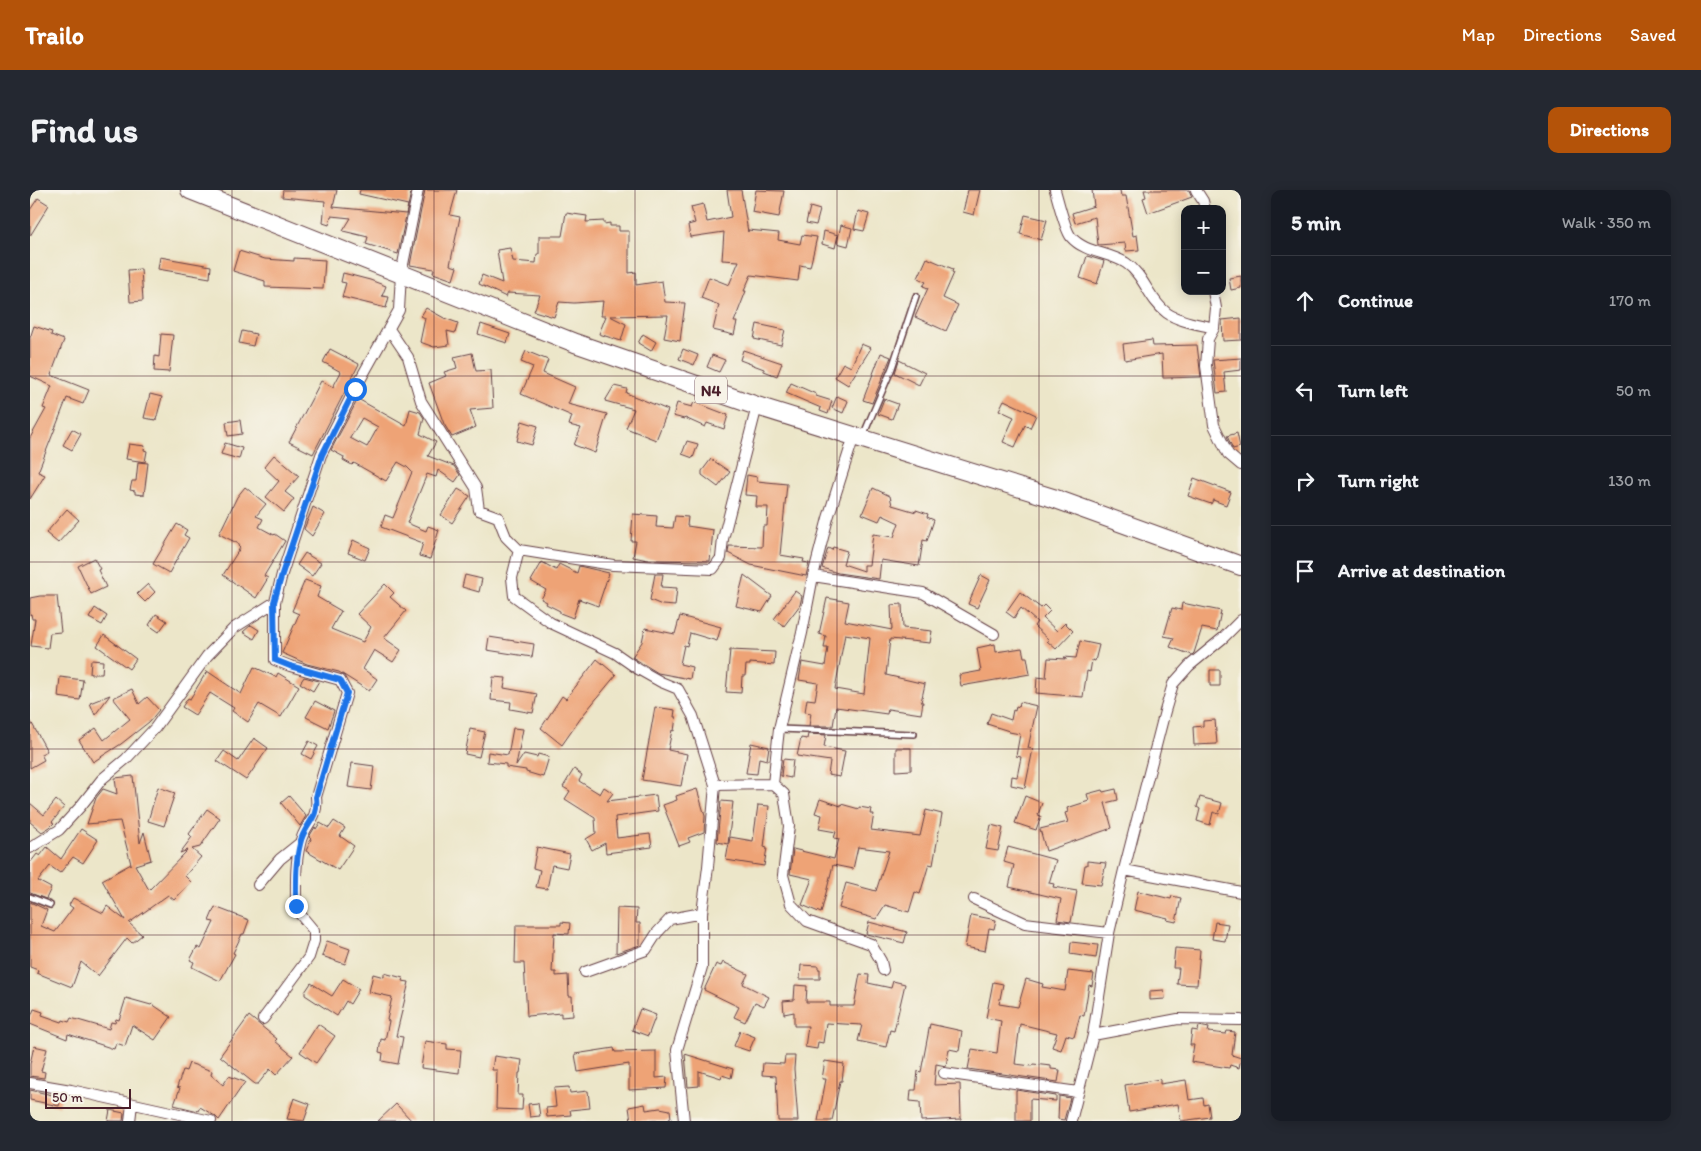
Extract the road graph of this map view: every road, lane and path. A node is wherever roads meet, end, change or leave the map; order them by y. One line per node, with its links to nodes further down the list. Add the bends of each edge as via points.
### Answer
1 (190, 190): 6 (highway, N4)
2 (418, 190): 6 (street)
3 (1055, 190): 9 (street, via 1070,236 1084,247 1125,263 1138,274 1167,312)
4 (1196, 190): 5 (street)
5 (1204, 205)
6 (401, 274): 10 (street, via 399,310); 11 (highway, N4, via 575,343)
7 (1214, 295): 9 (street)
8 (916, 296): 12 (lane, via 892,368)
9 (1214, 328): 13 (street, via 1208,340 1206,366 1214,425 1228,454)
10 (389, 329): 14 (street, via 408,357 421,401 476,488 479,510 498,517 506,537); 17 (street, via 322,455)
11 (757, 406): 12 (highway, N4); 14 (street, via 721,558 713,569 613,565)
12 (858, 437): 15 (highway, N4, via 1053,498); 16 (street, via 828,518)
13 (1241, 465)
14 (518, 550): 23 (street, via 512,578 514,596 551,624 615,653 678,689 693,716)
15 (1241, 566)
16 (813, 576): 19 (street, via 923,593); 20 (street)
17 (274, 602): 24 (street, via 275,660 340,680 347,693 316,797 317,808); 25 (street, via 234,628 207,656 156,728 102,779 59,830)
18 (1241, 620): 26 (street, via 1173,684)
19 (994, 634)
20 (779, 729): 21 (lane); 22 (street)
21 (914, 734)
22 (773, 784): 23 (street); 34 (street, via 784,794 789,826 783,875 790,904 807,921 872,944)
23 (715, 785): 32 (street)
24 (300, 843): 27 (street, via 280,859); 36 (street, via 296,906 314,931 314,941 309,957)
25 (30, 848)
26 (1124, 870): 28 (street); 33 (street)
27 (258, 885)
28 (1241, 892)
29 (30, 897): 31 (lane)
30 (974, 899): 33 (street, via 1025,923)
31 (50, 905)
32 (702, 913): 35 (street, via 670,919 646,950); 45 (street, via 702,966 677,1050)
33 (1109, 933): 38 (street)
34 (883, 970)
35 (585, 972)
36 (263, 1019)
37 (1241, 1020): 38 (street, via 1178,1019)
38 (1093, 1035): 41 (street)
39 (944, 1073): 41 (street)
40 (30, 1083): 42 (street)
41 (1078, 1092): 46 (street)
42 (132, 1104): 43 (street); 44 (street)
43 (130, 1121)
44 (211, 1121)
45 (684, 1121)
46 (1071, 1121)

